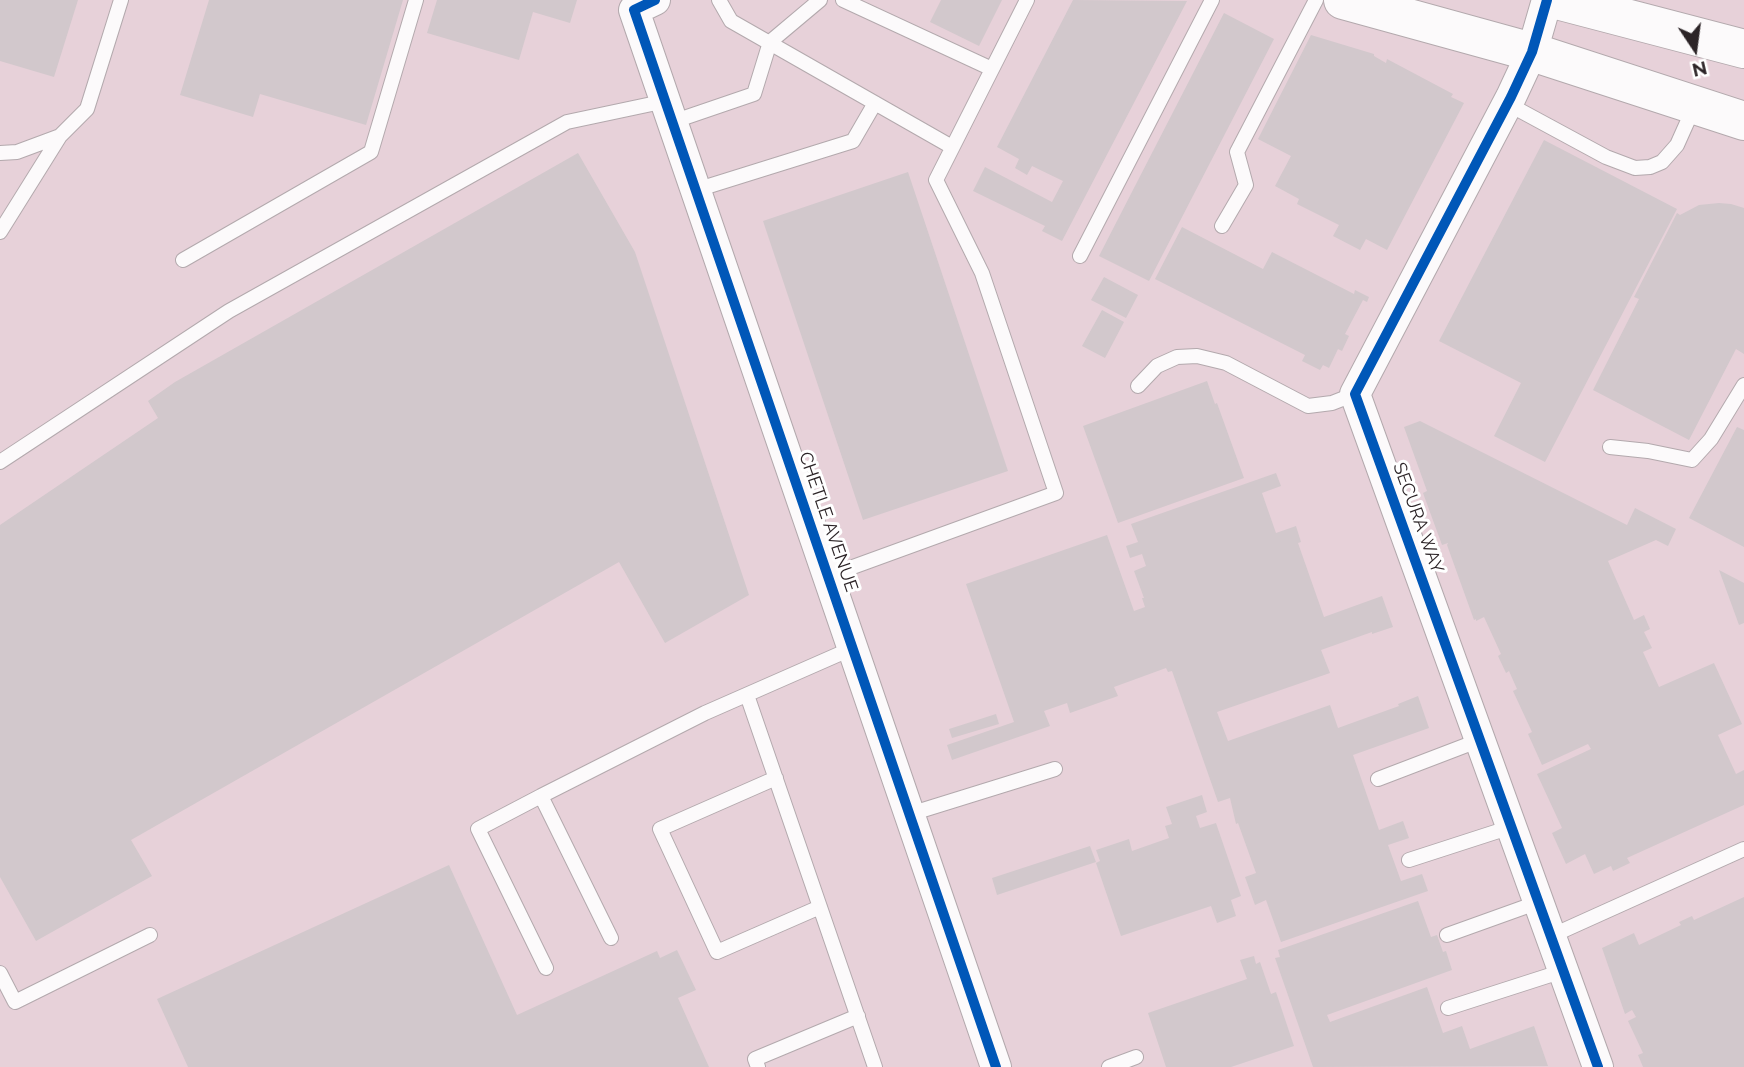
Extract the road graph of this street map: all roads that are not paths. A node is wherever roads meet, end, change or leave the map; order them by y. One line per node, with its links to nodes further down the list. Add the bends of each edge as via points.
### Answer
1 (121, 0): 22 (lane, via 87,109)
2 (416, 0): 29 (lane, via 371,152)
3 (655, 0): 20 (street, CHETLE AVENUE, via 635,10)
4 (719, 0): 13 (lane, via 731,21)
5 (820, 0): 13 (lane)
6 (843, 0): 16 (lane)
7 (1027, 0): 16 (lane)
8 (1212, 0): 28 (lane)
9 (1316, 0): 26 (lane, via 1237,152 1246,185)
10 (1343, 0): 15 (main road)
11 (1547, 0): 15 (street)
12 (1557, 0): 14 (main road)
13 (770, 42): 17 (lane); 20 (lane, via 754,93)
14 (1744, 49)
15 (1532, 52): 18 (street); 19 (main road)
16 (992, 69): 23 (lane)
17 (875, 103): 23 (lane); 25 (lane, via 853,141)
18 (1507, 104): 19 (lane, via 1635,168 1662,162 1677,145); 32 (street)
19 (1694, 106): 21 (main road)
20 (669, 111): 25 (street, CHETLE AVENUE); 34 (lane, via 567,122 229,311)
21 (1744, 121)
22 (60, 136): 24 (lane, via 17,152); 27 (lane)
23 (952, 148): 35 (lane, via 936,180 982,273 1056,493)
24 (0, 152)
25 (696, 190): 35 (street, CHETLE AVENUE)
26 (1222, 226)
27 (0, 232)
28 (1080, 256)
29 (183, 260)
30 (1744, 385): 33 (lane, via 1711,439 1692,460)
31 (1138, 386): 32 (lane, via 1157,366 1197,355 1226,363 1308,406)
32 (1355, 394): 38 (street, SECURA WAY)
33 (1610, 447)
34 (0, 461)
35 (828, 576): 36 (street, CHETLE AVENUE)
36 (853, 648): 37 (lane); 43 (street, CHETLE AVENUE)
37 (747, 695): 40 (lane); 42 (lane)
38 (1480, 740): 41 (lane); 44 (street, SECURA WAY)
39 (1055, 769): 43 (lane)
40 (776, 778): 48 (lane); 48 (lane, via 660,829 717,952)
41 (1378, 779)
42 (541, 796): 52 (lane); 53 (lane, via 478,829)
43 (909, 814): 61 (street, CHETLE AVENUE)
44 (1511, 827): 46 (lane); 47 (street, SECURA WAY)
45 (1744, 849): 51 (lane)
46 (1409, 860)
47 (1539, 902): 50 (lane); 51 (street, SECURA WAY)
48 (820, 907): 57 (lane)
49 (150, 935): 55 (lane, via 15,1002)
50 (1447, 935)
51 (1551, 936): 54 (street, SECURA WAY)
52 (611, 938)
53 (546, 968)
54 (1563, 971): 56 (lane); 63 (street, SECURA WAY)
55 (0, 973)
56 (1448, 1008)
57 (858, 1016): 59 (lane, via 755,1059); 60 (lane)
58 (1136, 1057): 62 (lane)
59 (758, 1067)
60 (875, 1067)
61 (996, 1067)
62 (1109, 1067)
63 (1598, 1067)

